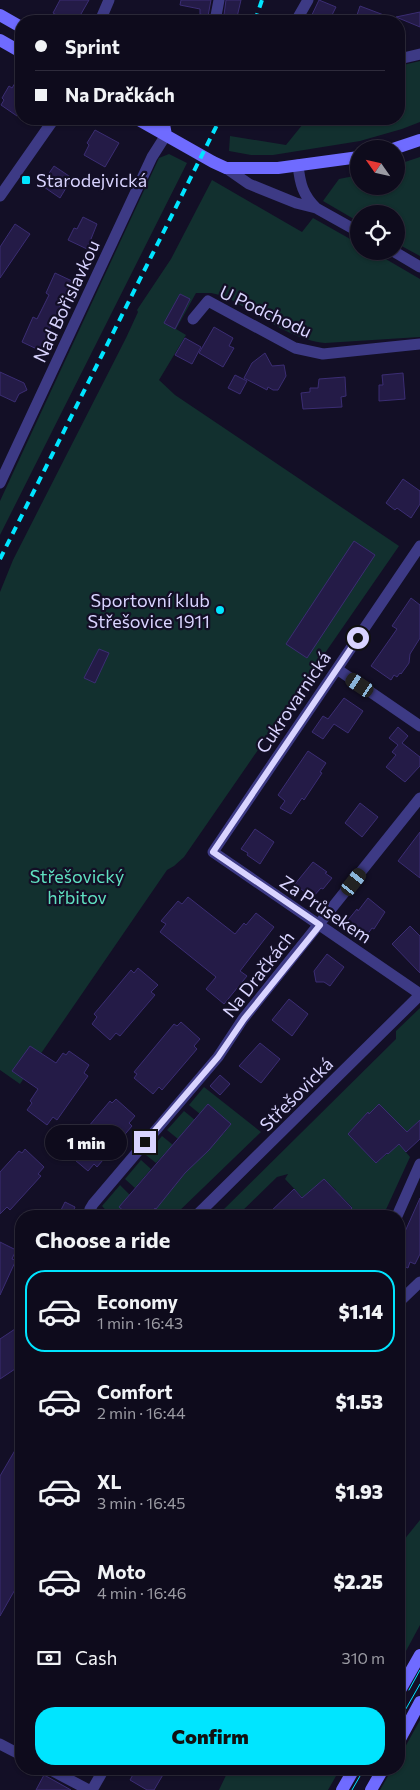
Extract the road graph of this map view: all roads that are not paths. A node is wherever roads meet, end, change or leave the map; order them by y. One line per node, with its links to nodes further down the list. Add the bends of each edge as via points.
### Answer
1 (109, 0): 5 (street)
2 (219, 0): 6 (street)
3 (308, 0): 7 (street)
4 (0, 15): 8 (street)
5 (103, 15)
6 (216, 15)
7 (299, 15)
8 (15, 24)
9 (0, 40): 10 (street)
10 (15, 49)
11 (420, 54): 12 (street)
12 (405, 58)
13 (50, 125): 22 (street)
14 (148, 125): 16 (street)
15 (164, 125): 16 (street)
16 (166, 135): 21 (street); 29 (street, Nad Bořislavkou, via 152,157)
17 (420, 140): 18 (street)
18 (405, 145)
19 (350, 158): 20 (street)
20 (298, 165): 21 (street); 23 (street, via 303,190)
21 (226, 168): 23 (street, via 249,184)
22 (0, 196)
23 (316, 208): 24 (street)
24 (350, 227)
25 (405, 258): 26 (street)
26 (420, 267)
27 (194, 319): 28 (street, U Podchodu, via 208,301 295,348 323,354)
28 (420, 344)
29 (0, 483)
30 (420, 546): 31 (street, Cukrovarnická)
31 (337, 669): 32 (street); 34 (street, Cukrovarnická)
32 (420, 726)
33 (420, 798): 35 (street, Na Dračkách)
34 (213, 852): 35 (street, Za Průsekem)
35 (320, 925): 36 (street, Za Průsekem); 38 (street, Na Dračkách, via 244,1019 218,1057 92,1204)
36 (420, 995): 39 (street, Střešovická)
37 (420, 1164): 40 (street)
38 (91, 1210)
39 (202, 1210)
40 (400, 1210)
41 (420, 1282): 42 (street)
42 (405, 1296)
43 (420, 1656): 44 (street)
44 (405, 1682)
45 (420, 1702): 46 (street)
46 (405, 1730)
47 (0, 1744): 48 (street)
48 (15, 1752)
49 (60, 1775): 53 (street)
50 (100, 1775): 53 (street)
51 (351, 1775): 54 (street)
52 (380, 1775): 55 (street)
53 (90, 1790)
54 (342, 1790)
55 (372, 1790)

